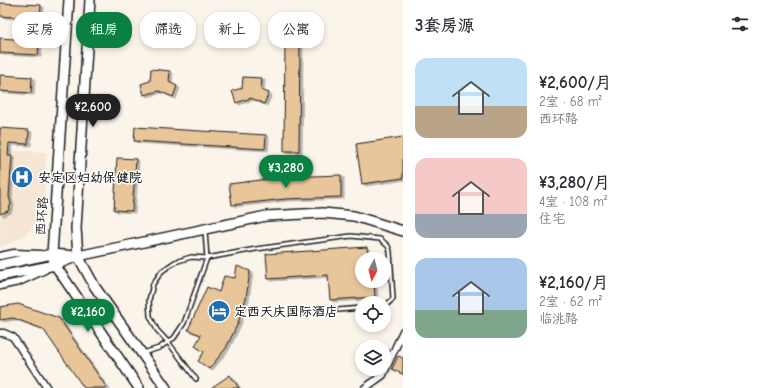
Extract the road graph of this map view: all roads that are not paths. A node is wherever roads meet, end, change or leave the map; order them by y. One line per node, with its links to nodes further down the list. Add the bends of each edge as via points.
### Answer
1 (69, 0): 5 (main road, 西环路)
2 (90, 0): 7 (main road, via 76,228)
3 (205, 229): 4 (main road, via 266,216 323,213 354,216); 7 (main road); 8 (lane)
4 (403, 230)
5 (52, 254): 6 (street, via 14,253); 7 (main road); 9 (main road); 10 (main road, 西环路)
6 (0, 256)
7 (78, 256): 10 (main road); 19 (main road, via 95,287)
8 (207, 258): 13 (lane, via 351,236 380,239 388,246 392,256); 18 (lane, via 184,323 174,338); 18 (lane, via 191,257 175,262 162,271 153,284 149,300 150,316 157,330)
9 (0, 264)
10 (55, 265): 11 (main road); 12 (street, via 19,282); 22 (main road, 西环路)
11 (0, 276)
12 (0, 286)
13 (391, 301)
14 (355, 309): 15 (lane)
15 (338, 310)
16 (403, 331): 24 (street, via 384,375)
17 (0, 333): 21 (street, via 13,337)
18 (168, 342): 19 (lane); 20 (lane)
19 (142, 354): 23 (main road)
20 (196, 379)
21 (47, 388)
22 (139, 388)
23 (166, 388)
24 (364, 388)

